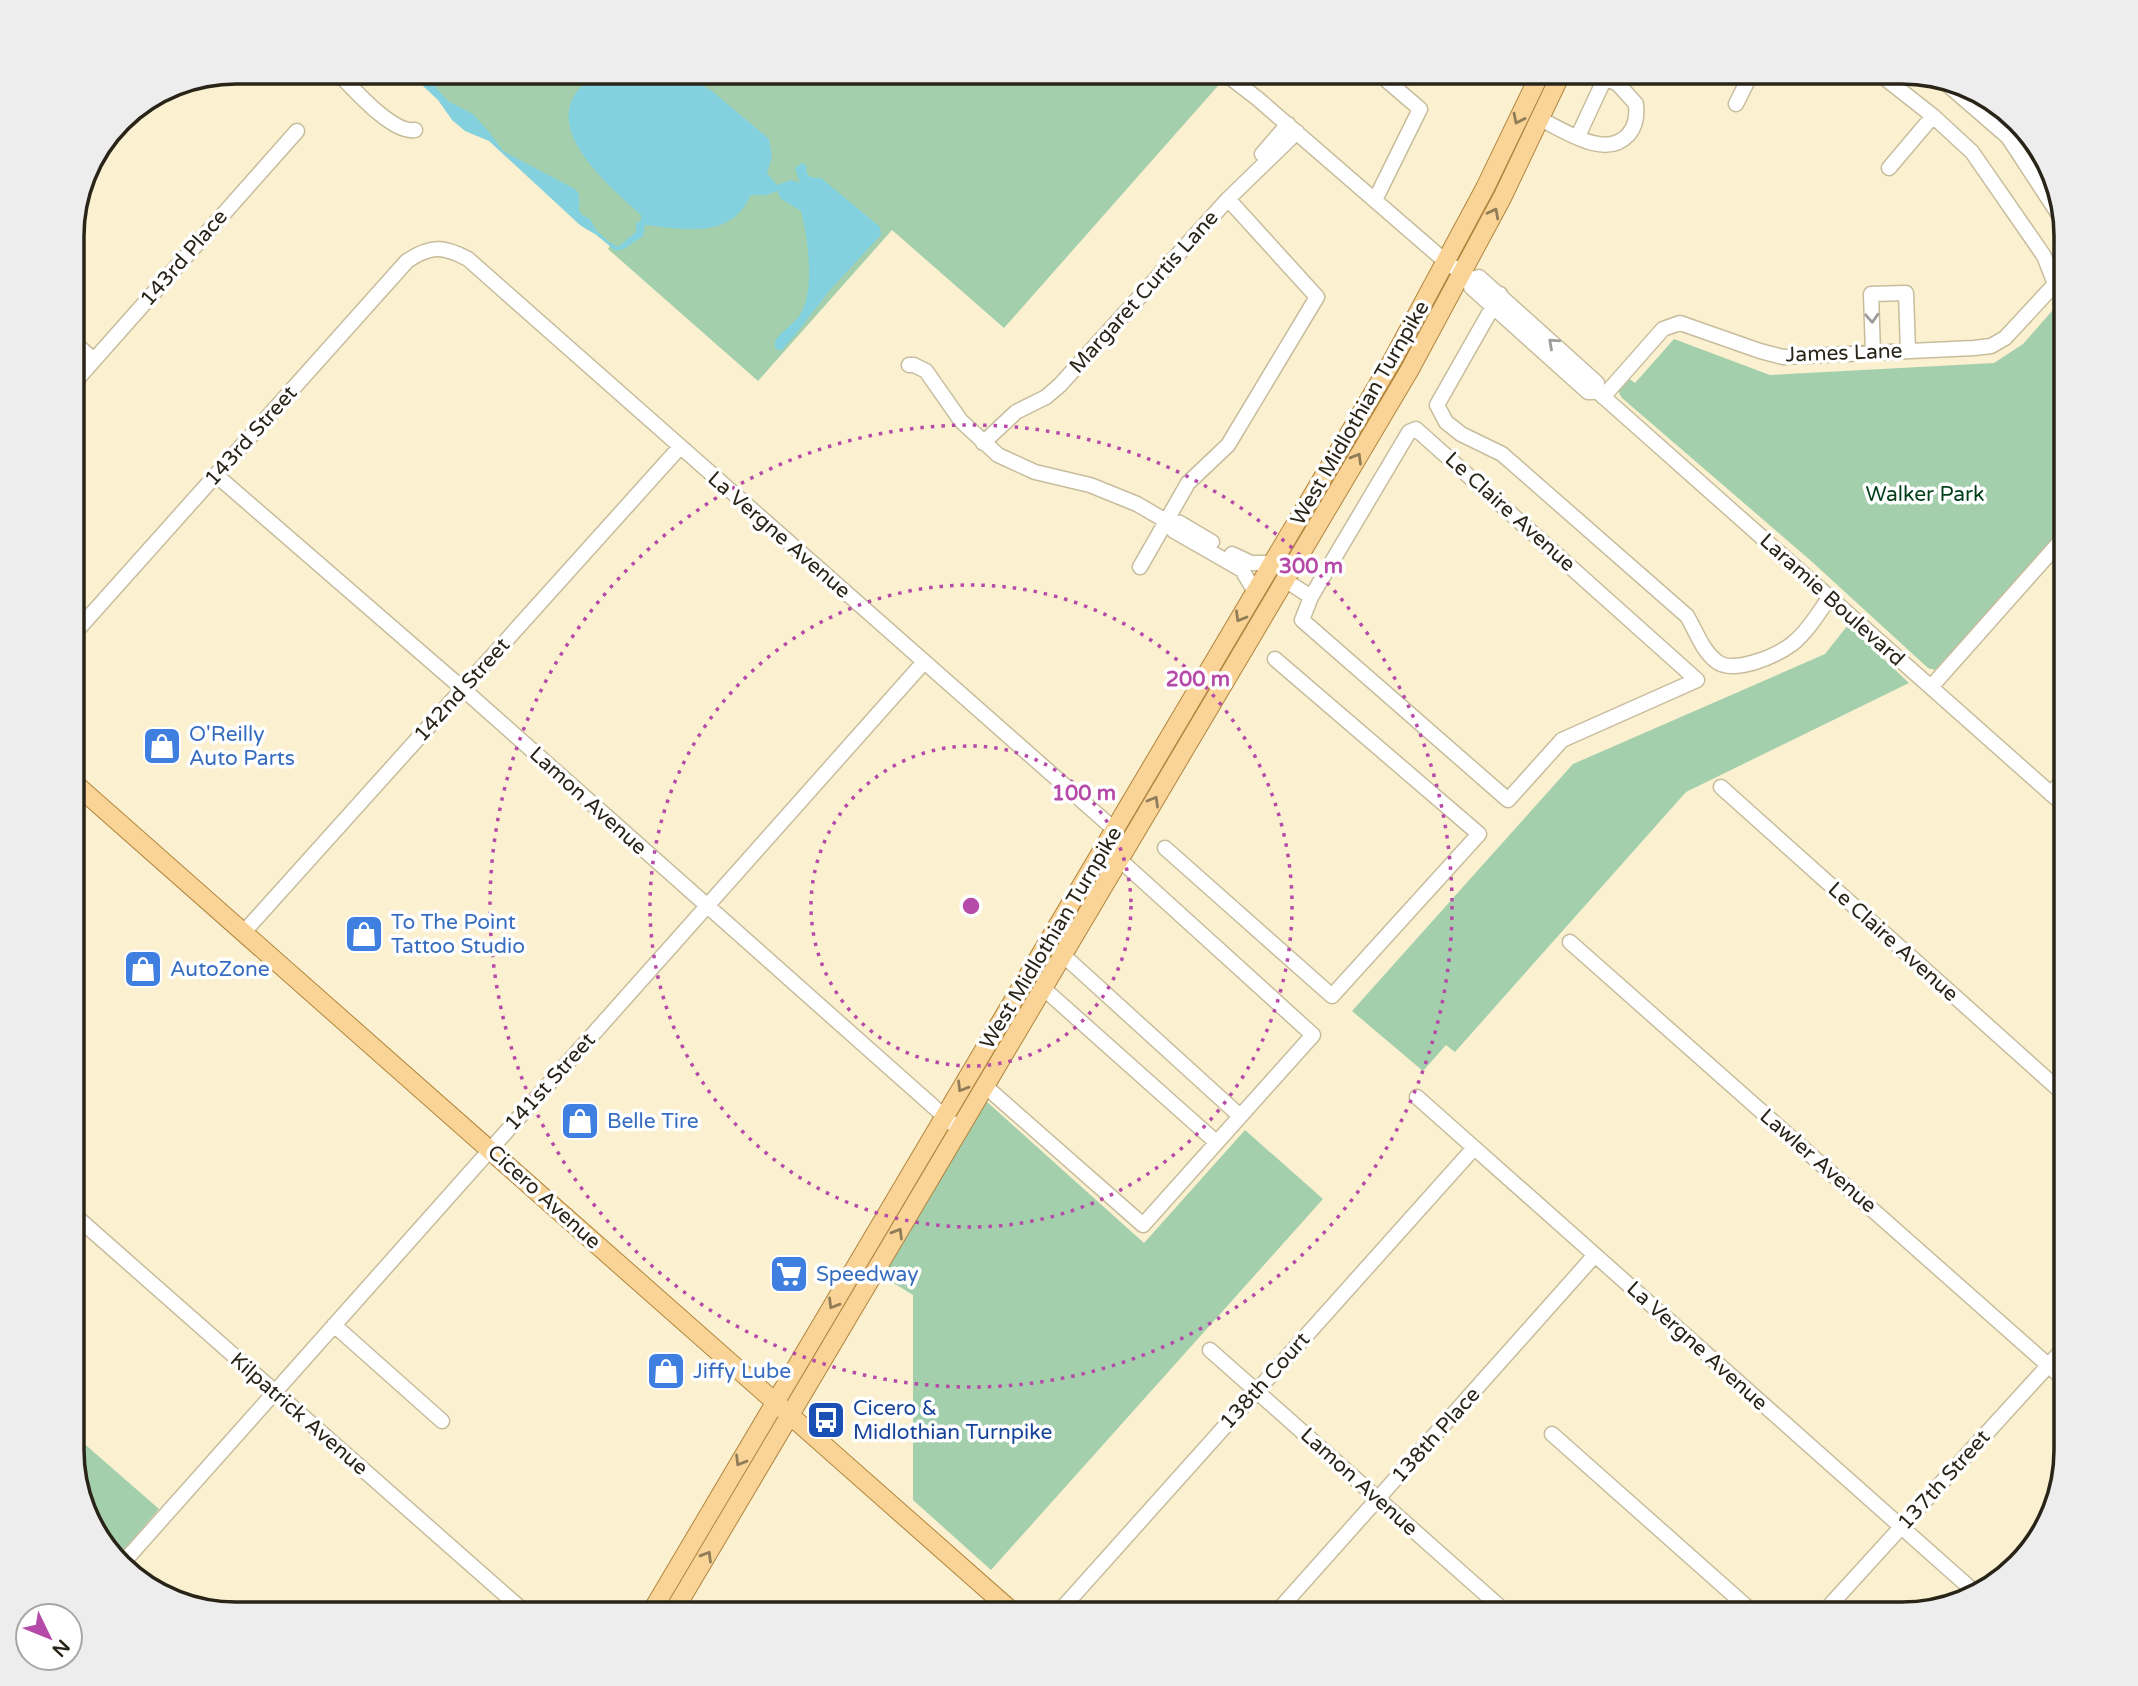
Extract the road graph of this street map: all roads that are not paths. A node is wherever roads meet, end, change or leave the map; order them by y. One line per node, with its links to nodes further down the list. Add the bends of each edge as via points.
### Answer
1 (350, 84): 15 (street, via 390,121 404,130)
2 (1238, 84): 14 (street, Laramie Boulevard)
3 (1391, 84): 20 (street, via 1420,109)
4 (1535, 84): 23 (main road, West Midlothian Turnpike, one-way to 23)
5 (1557, 84): 13 (main road, West Midlothian Turnpike)
6 (1596, 84): 17 (street)
7 (1618, 84): 17 (street, via 1636,104 1632,130 1609,146)
8 (1746, 84): 11 (street)
9 (1892, 84): 12 (street)
10 (1961, 97): 21 (street, via 2008,137)
11 (1736, 104)
12 (1933, 116): 18 (street); 25 (street, James Lane, via 1972,152 2044,256)
13 (1540, 119): 17 (street); 24 (main road, West Midlothian Turnpike, one-way to 13)
14 (1292, 128): 19 (street, Margaret Curtis Lane, via 1232,187); 20 (street, Laramie Boulevard)
15 (415, 130)
16 (297, 131): 31 (street, 143rd Place)
17 (1578, 136)
18 (1889, 168)
19 (1228, 199): 35 (street, Margaret Curtis Lane, via 1053,392 1005,420); 38 (street, via 1317,297 1228,445 1194,476)
20 (1375, 200): 23 (street, Laramie Boulevard)
21 (2050, 200)
22 (438, 248): 36 (street, La Vergne Avenue, via 468,259); 37 (street, 143rd Street, via 407,261)
23 (1447, 262): 24 (street, Laramie Boulevard); 41 (main road, West Midlothian Turnpike)
24 (1467, 276): 27 (street, Laramie Boulevard, via 1471,287); 42 (main road, West Midlothian Turnpike, one-way to 24)
25 (2054, 281)
26 (2054, 285): 29 (street, James Lane, via 1992,346)
27 (1496, 300): 34 (street, Laramie Boulevard, via 1588,392); 44 (street, via 1437,405 1446,422 1502,454 1686,616 1717,663 1735,667 1792,644)
28 (84, 351): 31 (street)
29 (1908, 351): 30 (street, James Lane); 30 (street, one-way to 30, via 1906,293 1871,294)
30 (1874, 353): 34 (street, James Lane, via 1783,357 1681,323 1663,329)
31 (94, 360): 33 (street, 143rd Place)
32 (909, 365): 35 (street, via 926,371 961,422)
33 (84, 371)
34 (1600, 395): 44 (street, Laramie Boulevard)
35 (984, 443): 38 (street, via 1015,465 1111,492)
36 (680, 447): 47 (street, La Vergne Avenue); 49 (street, 142nd Street)
37 (216, 475): 45 (street, 143rd Street); 49 (street, Lamon Avenue)
38 (1166, 521): 40 (street); 41 (street, via 1174,531 1242,570); 41 (street, via 1180,523 1244,561 1260,564)
39 (2054, 549): 48 (street)
40 (1140, 566)
41 (1264, 577): 42 (main road); 55 (main road, West Midlothian Turnpike, one-way to 55)
42 (1284, 580): 43 (street); 57 (main road, West Midlothian Turnpike, one-way to 42)
43 (1311, 597): 43 (street, Le Claire Avenue, via 1302,620 1508,800 1562,740 1698,680 1416,429 1409,432)
44 (1829, 598): 48 (street, Laramie Boulevard)
45 (84, 623)
46 (1275, 659): 56 (street, via 1479,834 1332,996)
47 (924, 662): 55 (street, La Vergne Avenue); 58 (street, 141st Street)
48 (1931, 687): 53 (street, Laramie Boulevard)
49 (463, 689): 58 (street, Lamon Avenue); 59 (street, 142nd Street)
50 (1721, 787): 63 (street, Le Claire Avenue)
51 (2054, 790): 53 (street)
52 (84, 791): 59 (main road, Cicero Avenue)
53 (2051, 794): 54 (street, Laramie Boulevard)
54 (2054, 797)
55 (1115, 830): 57 (street); 66 (main road, West Midlothian Turnpike, one-way to 66)
56 (1165, 848)
57 (1120, 860): 61 (main road, West Midlothian Turnpike); 67 (street, via 1313,1035)
58 (705, 906): 66 (street, Lamon Avenue); 71 (street, 141st Street)
59 (244, 932): 71 (main road, Cicero Avenue)
60 (1570, 942): 77 (street, Lawler Avenue)
61 (1063, 955): 62 (main road, West Midlothian Turnpike); 67 (street)
62 (1043, 988): 64 (main road, West Midlothian Turnpike); 69 (street)
63 (2054, 1085)
64 (985, 1086): 68 (main road, West Midlothian Turnpike); 69 (street, via 1143,1225)
65 (1417, 1097): 70 (street, La Vergne Avenue)
66 (944, 1116): 68 (street, Lamon Avenue); 81 (main road, West Midlothian Turnpike, one-way to 81)
67 (1240, 1116): 69 (street)
68 (959, 1129): 82 (main road, West Midlothian Turnpike, one-way to 68)
69 (1216, 1142)
70 (1474, 1148): 73 (street, La Vergne Avenue); 79 (street, 138th Court)
71 (490, 1149): 74 (street, 141st Street); 81 (main road, Cicero Avenue)
72 (84, 1224): 80 (street, Kilpatrick Avenue)
73 (1595, 1255): 85 (street, 138th Place); 86 (street, La Vergne Avenue)
74 (334, 1325): 80 (street, 141st Street); 83 (street)
75 (1210, 1350): 79 (street, Lamon Avenue)
76 (2054, 1359): 77 (street, 137th Street)
77 (2049, 1365): 78 (street, Lawler Avenue); 86 (street, 137th Street)
78 (2054, 1370)
79 (1256, 1391): 85 (street, Lamon Avenue); 93 (street, 138th Court)
80 (275, 1392): 87 (street, 141st Street); 89 (street, Kilpatrick Avenue)
81 (775, 1403): 82 (main road, Cicero Avenue); 90 (main road, West Midlothian Turnpike, one-way to 90)
82 (790, 1416): 91 (main road, West Midlothian Turnpike, one-way to 82); 92 (main road, Cicero Avenue)
83 (442, 1421)
84 (1552, 1434): 96 (street)
85 (1379, 1499): 94 (street, 138th Place); 95 (street, Lamon Avenue)
86 (1901, 1527): 88 (street, La Vergne Avenue); 97 (street, 137th Street)
87 (129, 1557)
88 (1968, 1586)
89 (513, 1602)
90 (657, 1602)
91 (679, 1602)
92 (1001, 1602)
93 (1067, 1602)
94 (1286, 1602)
95 (1495, 1602)
96 (1741, 1602)
97 (1833, 1602)

